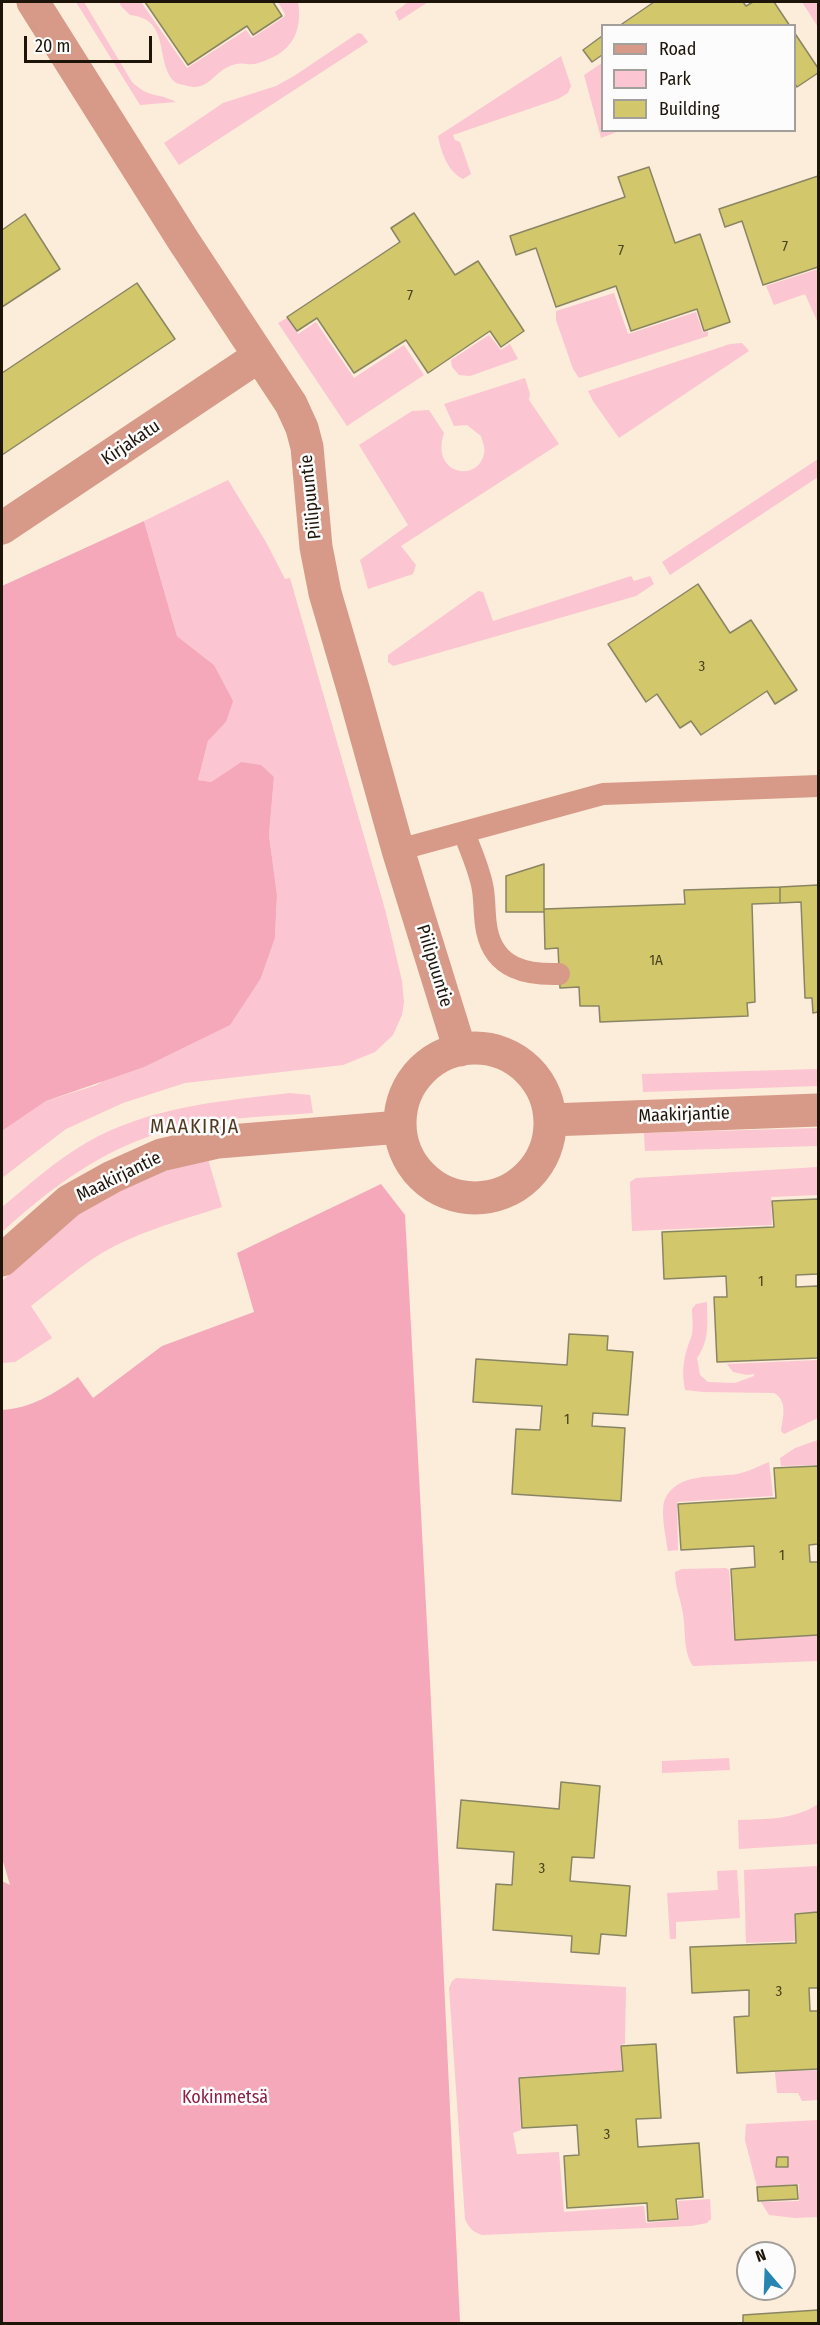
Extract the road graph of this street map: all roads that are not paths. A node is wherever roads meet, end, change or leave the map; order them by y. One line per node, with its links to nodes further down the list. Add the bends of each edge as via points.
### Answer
1 (33, 2): 2 (street, Piilipuuntie)
2 (259, 356): 3 (street, Kirjakatu); 6 (street, Piilipuuntie, via 291,404 304,436 324,593)
3 (2, 528)
4 (819, 786): 5 (lane, via 603,794)
5 (464, 832): 6 (lane); 7 (lane, via 483,889 488,934 496,951 519,970 537,975)
6 (398, 850): 8 (street, Piilipuuntie)
7 (559, 974)
8 (460, 1050): 10 (street, via 480,1048 522,1065 544,1094); 11 (street, via 438,1058 417,1075 406,1093)
9 (819, 1110): 10 (street, Maakirjantie)
10 (550, 1120): 11 (street, via 546,1145 528,1176 511,1189 474,1198 440,1190 424,1179 407,1155)
11 (400, 1127): 12 (street, Maakirjantie, via 218,1142 161,1155 69,1201)
12 (2, 1260)

